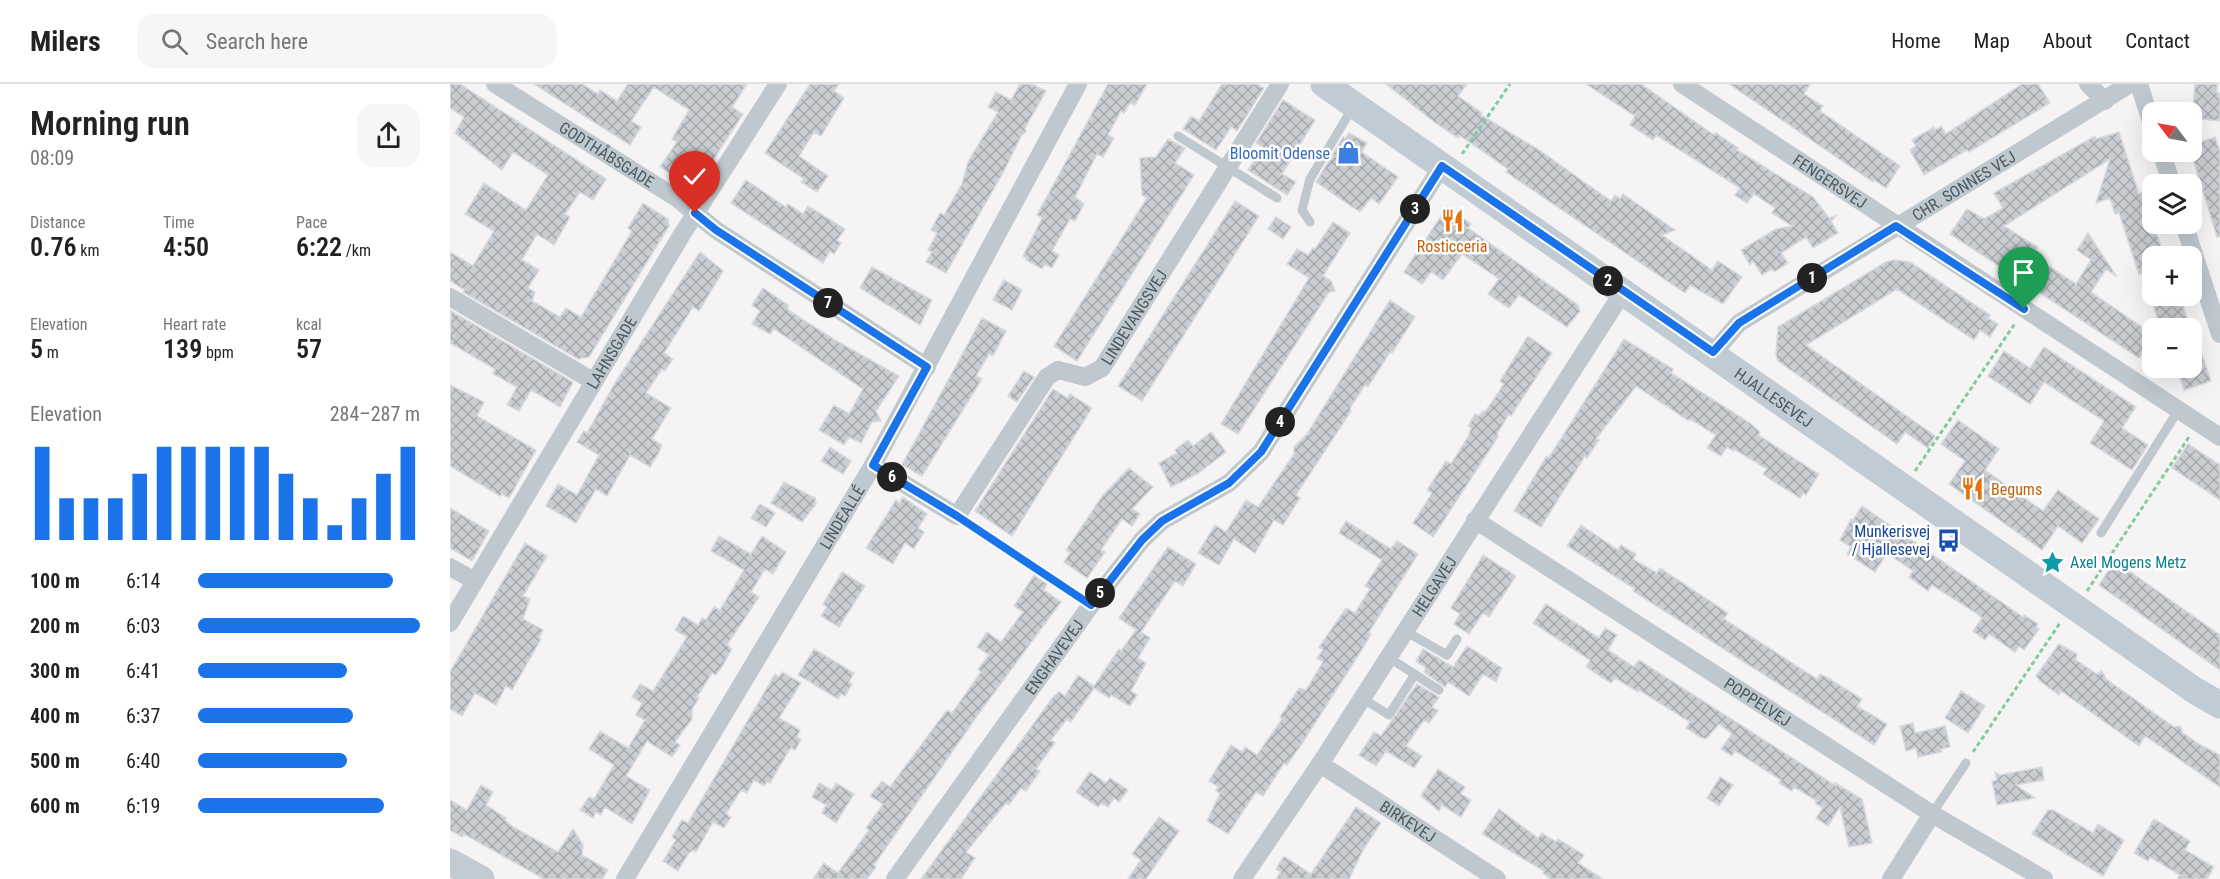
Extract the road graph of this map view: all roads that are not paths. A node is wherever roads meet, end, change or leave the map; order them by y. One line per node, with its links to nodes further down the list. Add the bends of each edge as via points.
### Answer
1 (495, 84): 17 (street, GODTHÅBSGADE)
2 (778, 84): 17 (street, LAHNSGADE)
3 (1078, 84): 25 (street, LINDEALLÉ)
4 (1280, 84): 14 (street, LINDEVANGSVEJ)
5 (1324, 84): 12 (street, HJALLESEVEJ)
6 (1682, 84): 19 (street, FENGERSVEJ)
7 (2088, 84): 10 (street)
8 (2130, 84): 10 (street, CHR. SONNES VEJ)
9 (2139, 84): 11 (street)
10 (2105, 101): 19 (street, CHR. SONNES VEJ)
11 (2145, 102)
12 (1354, 105): 15 (street, HJALLESEVEJ); 18 (lane, via 1310,179 1302,210)
13 (1178, 136): 14 (lane)
14 (1227, 167): 16 (lane); 29 (street, LINDEVANGSVEJ, via 1102,368 1085,377 1058,370 1047,377 957,516)
15 (1446, 169): 21 (street, HJALLESEVEJ); 50 (street, ENGHAVEVEJ, via 1261,452 1229,483 1162,521 1142,540)
16 (1277, 198)
17 (695, 213): 25 (street, GODTHÅBSGADE); 26 (street, LAHNSGADE)
18 (1310, 222)
19 (1896, 226): 24 (street, CHR. SONNES VEJ, via 1739,323); 27 (street, FENGERSVEJ)
20 (2187, 234): 23 (street)
21 (1623, 292): 24 (street, HJALLESEVEJ); 30 (street, HELGAVEJ)
22 (450, 297): 26 (street)
23 (2220, 334)
24 (1713, 352): 40 (street, HJALLESEVEJ)
25 (927, 367): 29 (street, LINDEALLÉ)
26 (593, 381): 33 (street, LAHNSGADE)
27 (2179, 409): 28 (street, FENGERSVEJ); 31 (lane)
28 (2220, 437)
29 (873, 465): 49 (street, LINDEALLÉ)
30 (1475, 520): 35 (street, HELGAVEJ); 46 (street, POPPELVEJ)
31 (2101, 533)
32 (450, 567): 33 (street)
33 (475, 581): 34 (street, LAHNSGADE)
34 (450, 623)
35 (1405, 631): 36 (lane, via 1447,655); 37 (street, HELGAVEJ)
36 (1456, 639)
37 (1388, 657): 38 (lane); 41 (street, HELGAVEJ)
38 (1415, 674): 39 (lane); 41 (lane, via 1389,715)
39 (1439, 690)
40 (2194, 690): 42 (street, HJALLESEVEJ); 43 (street, HJALLESEVEJ)
41 (1362, 698): 45 (street, HELGAVEJ)
42 (2220, 705)
43 (2220, 713)
44 (1966, 763): 46 (lane)
45 (1320, 764): 51 (street, HELGAVEJ); 52 (street, BIRKEVEJ)
46 (1932, 814): 53 (street); 54 (street, POPPELVEJ)
47 (450, 862): 48 (street)
48 (481, 879)
49 (625, 879)
50 (895, 879)
51 (1242, 879)
52 (1497, 879)
53 (1891, 879)
54 (2044, 879)

